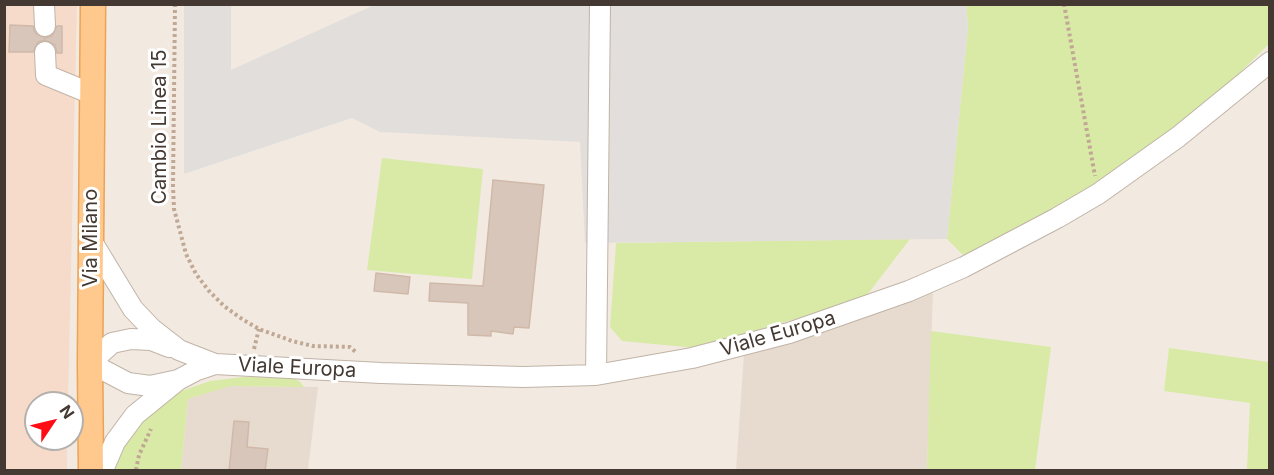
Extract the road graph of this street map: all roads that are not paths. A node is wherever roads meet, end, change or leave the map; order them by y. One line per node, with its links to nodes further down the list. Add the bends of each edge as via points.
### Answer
1 (44, 4): 4 (street)
2 (93, 4): 7 (main road, Via Milano)
3 (600, 4): 12 (street)
4 (45, 26)
5 (45, 52): 7 (street, via 46,75)
6 (1269, 62): 12 (street, Viale Europa, via 1186,131 1098,194 964,267 845,315 726,350)
7 (92, 94): 8 (main road, Via Milano)
8 (91, 240): 9 (street, Viale Europa, via 133,309); 10 (main road, Via Milano)
9 (179, 350): 10 (street, via 151,340 131,339 112,343); 11 (street, Viale Europa)
10 (90, 363): 13 (street, via 129,383 150,386); 14 (main road, Via Milano)
11 (215, 364): 12 (street, Viale Europa, via 381,373); 13 (street, Viale Europa)
12 (596, 375)
13 (178, 380): 15 (street, Viale Europa, via 135,415 115,442)
14 (91, 471)
15 (102, 471)

